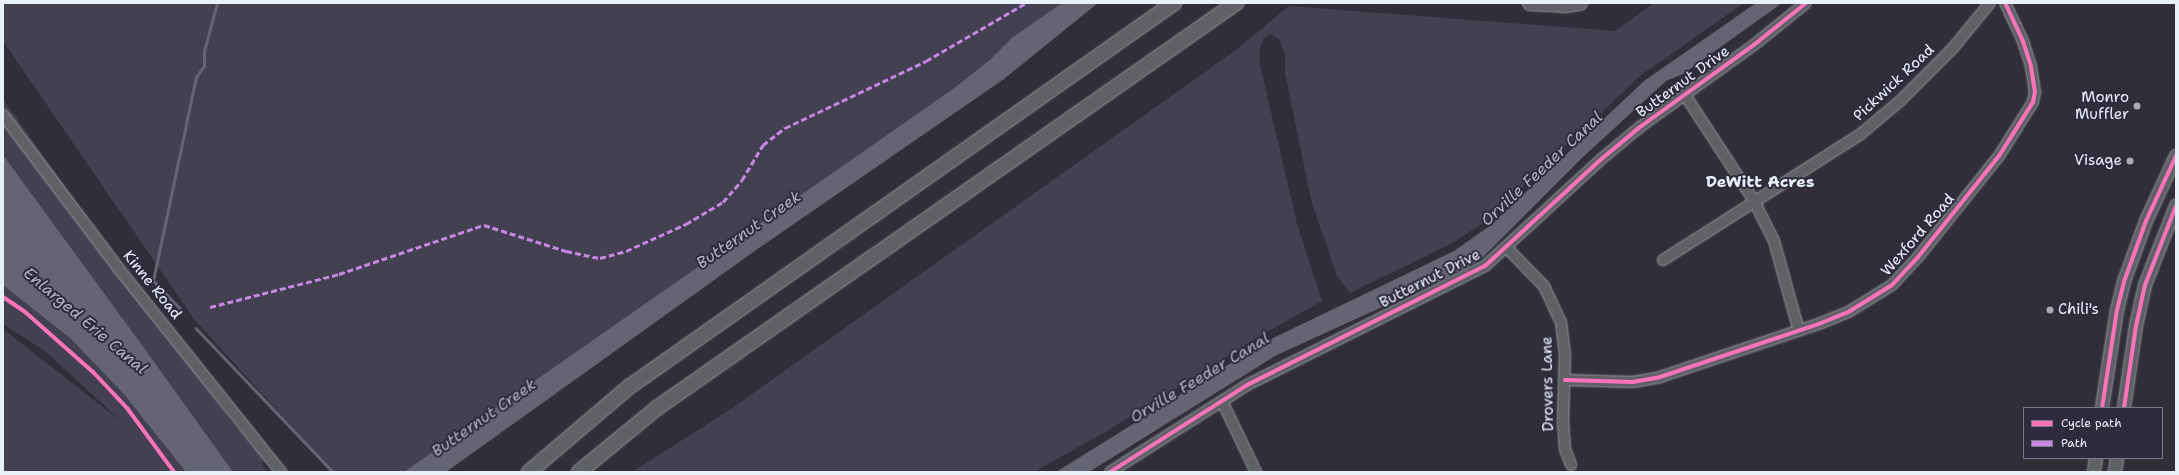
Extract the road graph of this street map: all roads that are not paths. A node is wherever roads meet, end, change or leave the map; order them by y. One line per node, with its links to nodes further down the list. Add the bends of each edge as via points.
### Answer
1 (1174, 3): 24 (highway, via 629,387)
2 (1236, 3): 25 (highway, via 663,404)
3 (1530, 3): 4 (highway)
4 (1580, 3)
5 (1806, 3): 8 (street, Butternut Drive)
6 (1990, 3): 11 (street, Pickwick Road, via 1954,48 1900,101 1842,147)
7 (2005, 3): 15 (street, Wexford Road, via 2022,39 2031,66 2035,92 2019,127 1928,245 1892,285 1850,311)
8 (1684, 96): 11 (street); 13 (street, Butternut Drive, via 1599,161)
9 (3, 114): 23 (street, Kinne Road, via 115,264)
10 (2176, 156): 18 (main road, via 2146,221 2125,279 2117,310)
11 (1754, 201): 14 (street, Pickwick Road); 15 (street, via 1774,241)
12 (2176, 206): 19 (main road, via 2145,285)
13 (1507, 248): 16 (street, Drovers Lane, via 1544,286 1555,306 1561,322); 17 (street, Butternut Drive, via 1470,276 1290,362)
14 (1663, 260)
15 (1799, 330): 16 (street, Wexford Road, via 1660,377 1633,382)
16 (1565, 380): 22 (street, Drovers Lane, via 1563,421 1566,449)
17 (1222, 401): 26 (street, Butternut Drive); 27 (street)
18 (2102, 407)
19 (2124, 407)
20 (2096, 459): 28 (main road)
21 (2117, 459): 29 (main road)
22 (1571, 465)
23 (281, 472)
24 (529, 472)
25 (579, 472)
26 (1110, 472)
27 (1256, 472)
28 (2094, 472)
29 (2116, 472)

